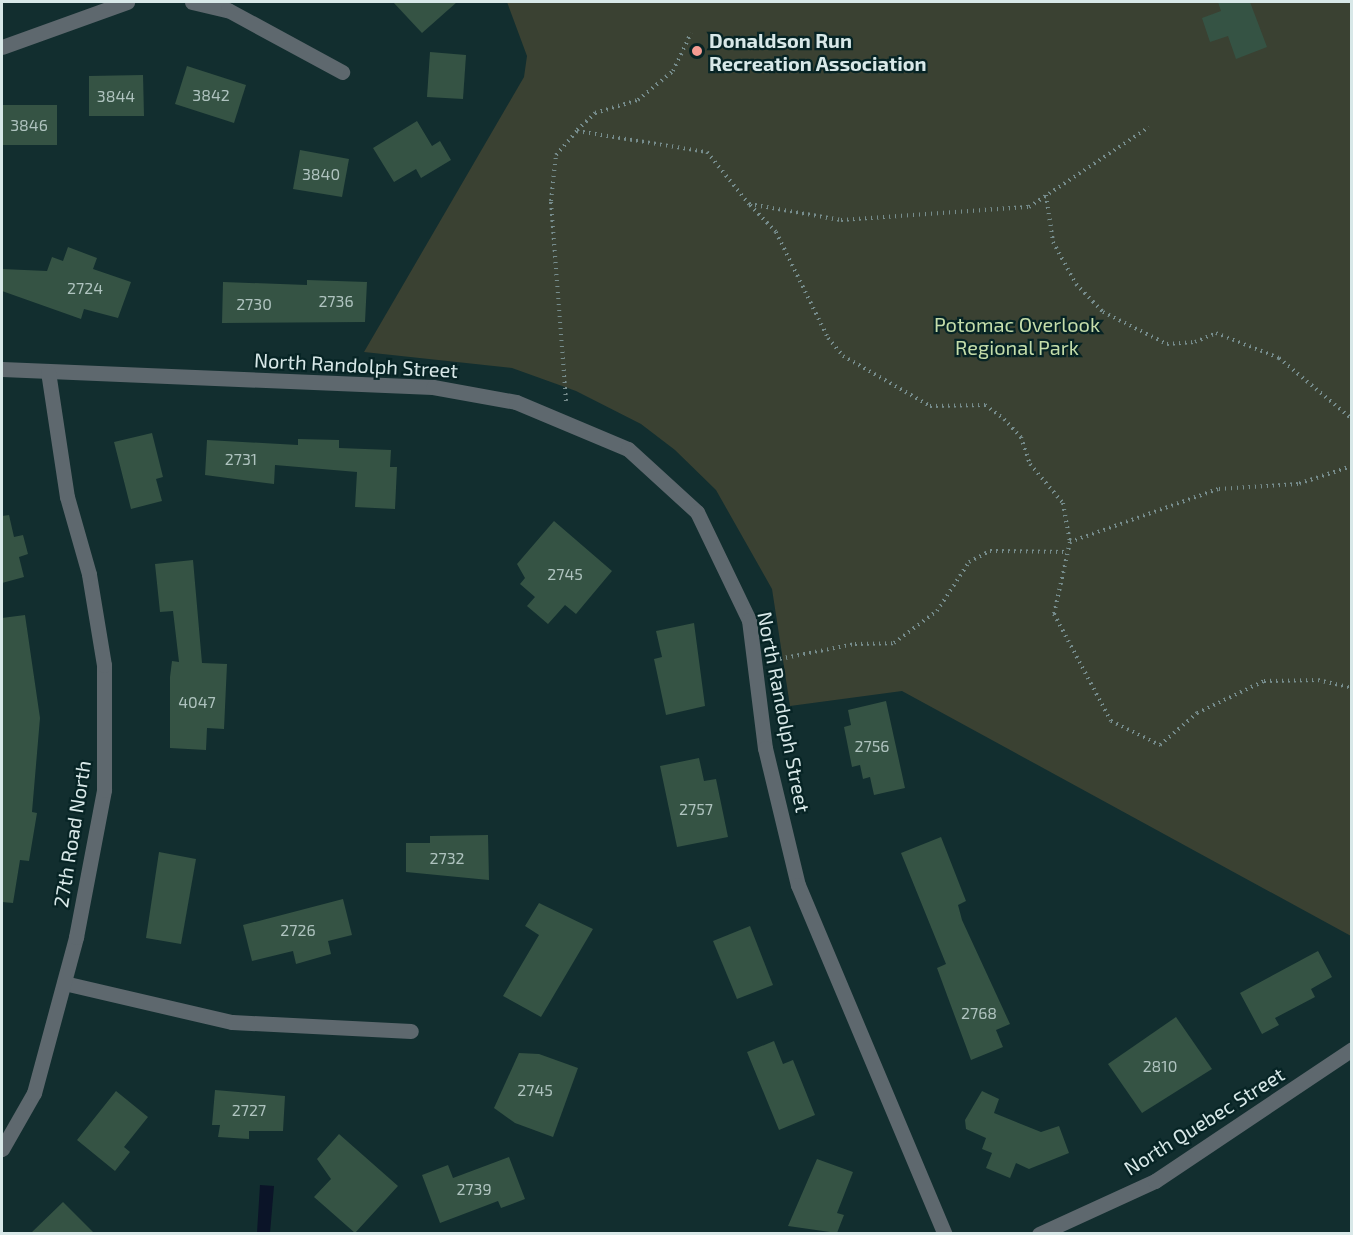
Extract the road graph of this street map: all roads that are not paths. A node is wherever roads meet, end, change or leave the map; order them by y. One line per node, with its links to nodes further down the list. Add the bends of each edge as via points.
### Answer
1 (127, 2): 3 (street)
2 (192, 2): 4 (street, via 228,10)
3 (2, 47)
4 (342, 72)
5 (2, 369): 6 (street, North Randolph Street)
6 (48, 372): 7 (street, 27th Road North, via 67,497 89,574 108,720 104,790); 11 (street, North Randolph Street, via 433,387 516,402 628,449 697,512 749,620 765,748 798,885)
7 (64, 983): 8 (street, via 232,1022); 10 (street, 27th Road North, via 34,1093)
8 (411, 1031)
9 (1352, 1048): 12 (street, North Quebec Street, via 1155,1181)
10 (2, 1149)
11 (945, 1233)
12 (1039, 1233)

